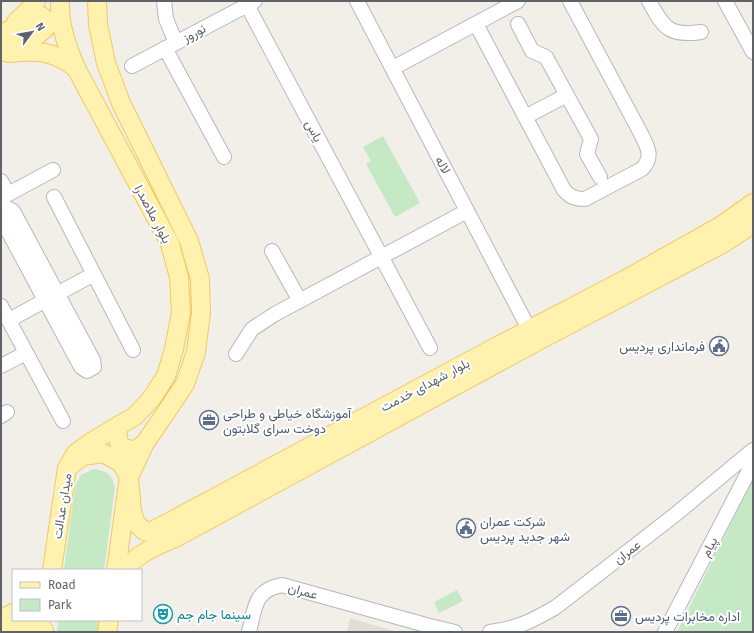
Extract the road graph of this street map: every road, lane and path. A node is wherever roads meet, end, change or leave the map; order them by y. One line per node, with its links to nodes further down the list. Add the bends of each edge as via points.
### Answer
1 (36, 1): 14 (main road, via 14,25)
2 (60, 1): 19 (main road, بلوار ملاصدرا, via 59,11 64,38)
3 (97, 1): 47 (main road, بلوار ملاصدرا, via 98,24 106,63 118,96 189,241 200,279 201,313 196,352 185,384)
4 (164, 1): 15 (street)
5 (357, 1): 20 (street, لاله)
6 (570, 1): 22 (street, via 648,148 648,163 642,169 585,199 576,199 564,190)
7 (649, 1): 13 (street, via 662,24 673,32)
8 (725, 1): 16 (street)
9 (514, 2): 11 (street)
10 (251, 3): 15 (street, نوروز); 33 (street, یاس)
11 (476, 24): 20 (street); 22 (street)
12 (518, 24): 21 (street, via 532,51 546,57)
13 (701, 32)
14 (1, 33): 17 (main road, via 42,16 48,25 44,30)
15 (170, 46): 18 (street, نوروز); 23 (street)
16 (753, 52)
17 (1, 53): 19 (main road, via 49,53)
18 (132, 66)
19 (76, 68): 46 (main road, بلوار ملاصدرا, via 170,244 179,277 181,313 166,376 151,399 135,416)
20 (393, 68): 30 (street, لاله)
21 (567, 95): 22 (street); 25 (street, via 591,139 587,154)
22 (525, 117)
23 (224, 157)
24 (53, 170): 27 (street)
25 (600, 177)
26 (1, 181): 27 (street)
27 (4, 196)
28 (54, 197): 34 (street)
29 (753, 203): 39 (main road, بلوار شهدای خدمت, via 715,229)
30 (467, 211): 33 (street); 39 (street, لاله)
31 (753, 224): 54 (main road, بلوار شهدای خدمت, via 724,243 145,552)
32 (272, 251): 36 (street)
33 (381, 257): 36 (street); 40 (street, یاس)
34 (94, 274): 35 (street); 41 (street)
35 (51, 297): 35 (street, via 13,211 7,208 1,212 1,218); 38 (street)
36 (300, 301): 43 (street, via 252,328)
37 (1, 306): 38 (street)
38 (9, 320): 42 (street)
39 (529, 329): 51 (main road, بلوار شهدای خدمت, via 150,532 144,531 136,523 132,512)
40 (430, 348)
41 (133, 350)
42 (26, 352): 44 (street); 45 (street)
43 (236, 354)
44 (1, 366)
45 (63, 421)
46 (119, 425): 47 (main road, via 117,440 125,449 136,450); 50 (main road, بلوار ملاصدرا, via 76,453)
47 (144, 443): 51 (main road, بلوار ملاصدرا)
48 (753, 450): 63 (street, عمران, via 676,514 556,607 510,629)
49 (753, 463): 64 (street, پیام)
50 (67, 468): 51 (main road, میدان عدالت, via 83,456 103,453 121,463); 52 (main road, میدان عدالت)
51 (129, 477): 53 (main road)
52 (52, 569)
53 (116, 569)
54 (125, 569)
55 (12, 614): 56 (main road)
56 (1, 619)
57 (109, 621): 60 (main road)
58 (44, 627): 59 (main road, via 26,627)
59 (8, 632)
60 (107, 632)
61 (249, 632): 62 (street, عمران, via 260,595 270,587 282,585)
62 (455, 632)
63 (490, 632)
64 (664, 632)

